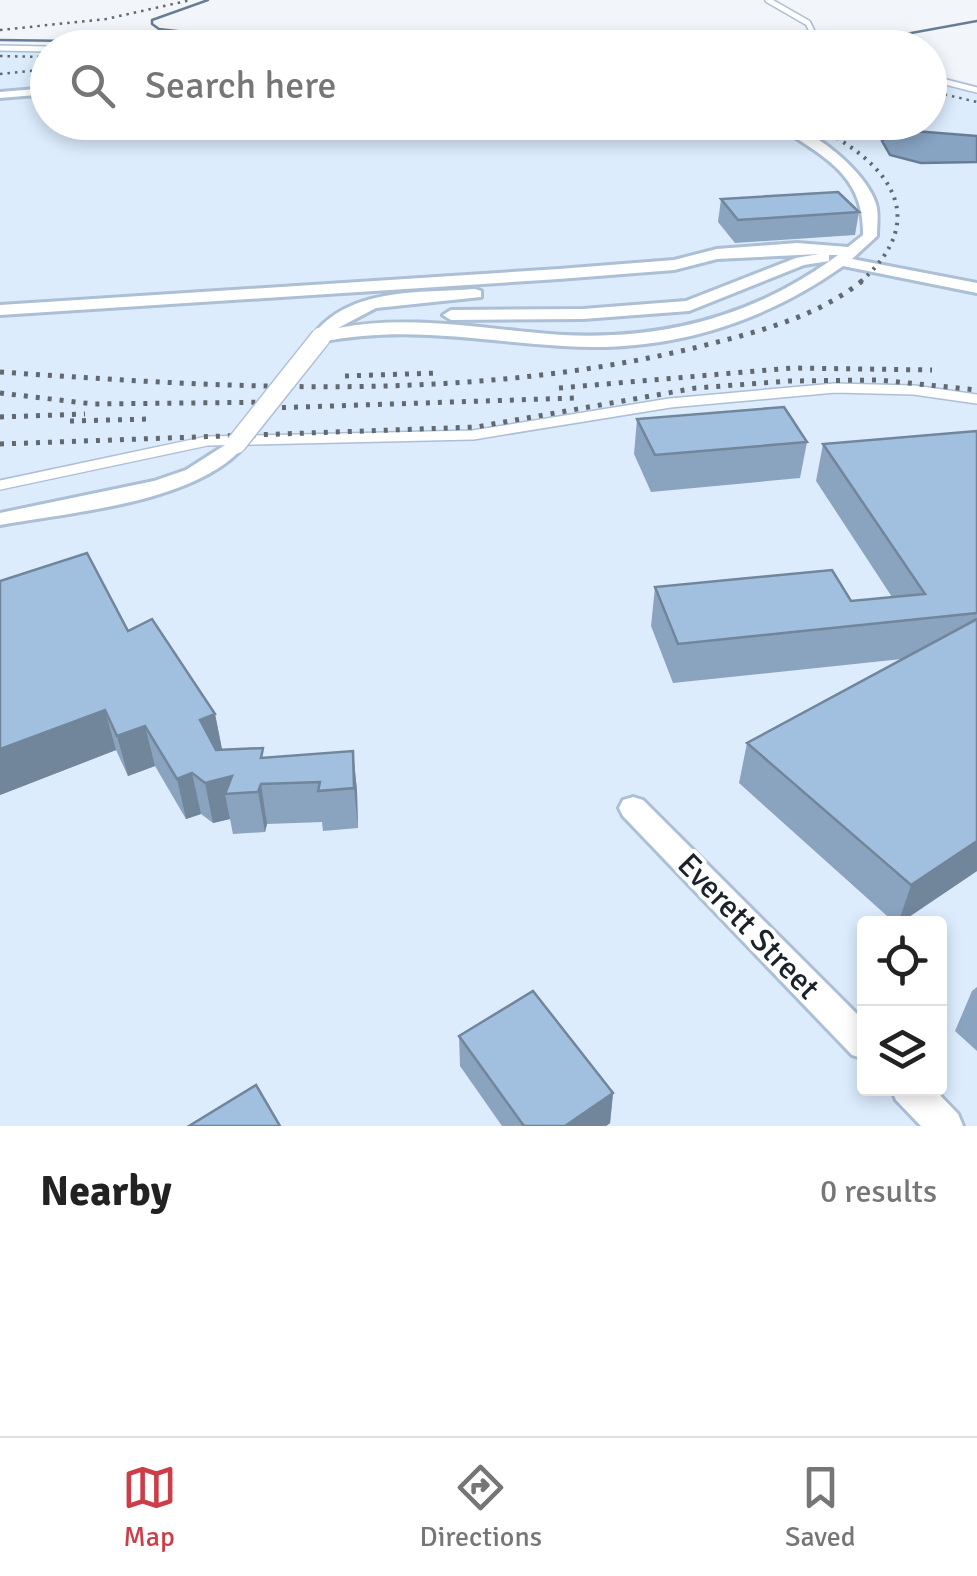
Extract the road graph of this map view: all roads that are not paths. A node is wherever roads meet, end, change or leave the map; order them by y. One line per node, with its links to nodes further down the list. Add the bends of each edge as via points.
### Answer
1 (768, 0): 2 (lane)
2 (815, 30)
3 (0, 48): 4 (lane)
4 (30, 49)
5 (947, 82): 6 (lane)
6 (977, 90)
7 (30, 92): 8 (street)
8 (0, 95)
9 (811, 140): 10 (street, via 869,201 870,236)
10 (847, 256): 11 (street, via 797,248); 12 (street); 14 (street, via 801,261 689,306 368,316); 14 (street, via 802,291 703,331 601,342 408,324)
11 (559, 274): 13 (street); 14 (street, via 512,290 346,312)
12 (977, 288)
13 (0, 310)
14 (324, 333): 17 (street, bridge, via 226,458 204,471)
15 (977, 399): 16 (lane, via 834,388 670,403 473,434 207,440)
16 (0, 485)
17 (0, 519)
18 (633, 808): 19 (street, Everett Street)
19 (857, 1037)
20 (916, 1096): 21 (street)
21 (944, 1126)

